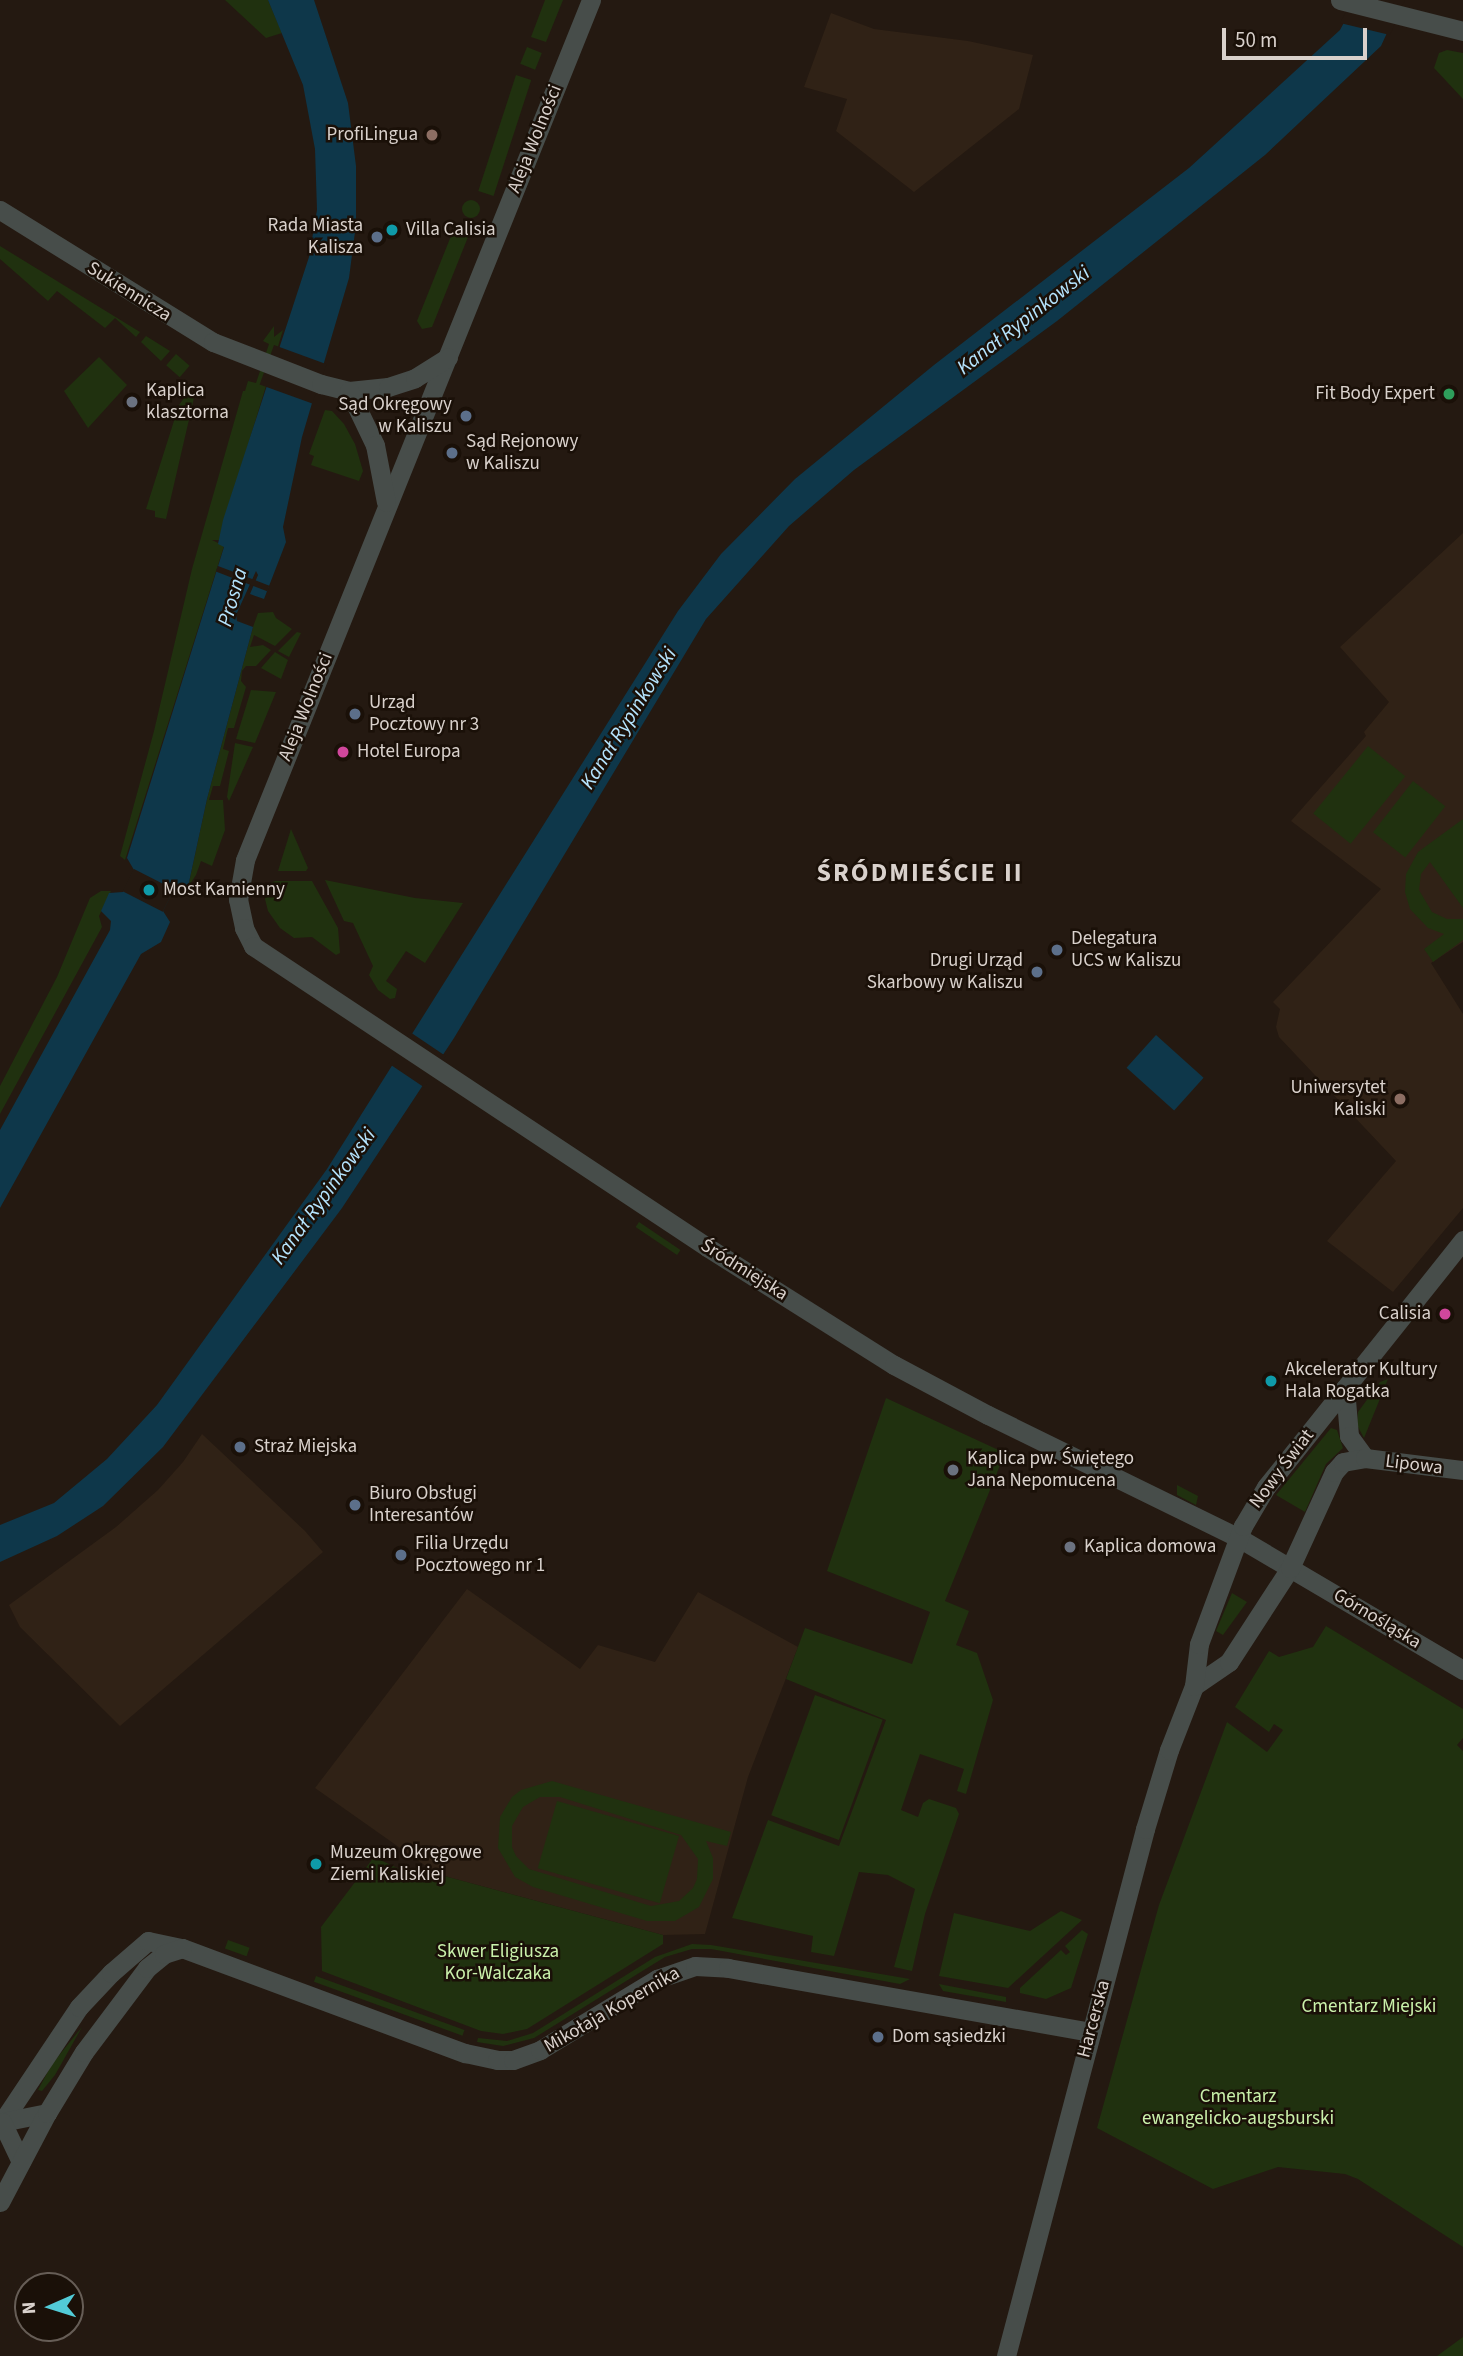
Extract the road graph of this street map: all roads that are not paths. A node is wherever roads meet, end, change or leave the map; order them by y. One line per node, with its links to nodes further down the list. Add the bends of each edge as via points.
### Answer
1 (591, 0): 5 (street, Aleja Wolności)
2 (1340, 0): 3 (street)
3 (1463, 31)
4 (0, 210): 6 (street, Sukiennicza, via 193,331 262,364)
5 (448, 356): 6 (street, via 401,383); 7 (street, Aleja Wolności)
6 (349, 391): 7 (street, via 378,453)
7 (387, 504): 8 (street, Aleja Wolności, via 245,860 239,884)
8 (240, 913): 13 (street, Śródmiejska, via 253,946 707,1247 894,1365)
9 (1463, 1240): 10 (street, Nowy Świat)
10 (1345, 1388): 11 (street, via 1349,1436); 13 (street, Nowy Świat, via 1259,1497)
11 (1365, 1458): 12 (street, Lipowa); 14 (street, via 1343,1462 1334,1472)
12 (1463, 1470)
13 (1239, 1538): 14 (street, Śródmiejska); 16 (street, Harcerska, via 1199,1644)
14 (1290, 1568): 15 (street, Górnośląska); 16 (street, via 1228,1662)
15 (1463, 1670)
16 (1194, 1686): 18 (street, Harcerska, via 1156,1793)
17 (182, 1948): 18 (street, Mikołaja Kopernika, via 465,2053 497,2060 513,2060 540,2050 657,1979 695,1966); 19 (street, via 164,1954 147,1968 69,2074); 20 (street, Mikołaja Kopernika, via 148,1941 111,1973 79,2007)
18 (1091, 2032): 23 (street, Harcerska)
19 (47, 2113): 20 (street); 21 (street)
20 (2, 2122): 21 (street)
21 (21, 2162): 22 (street)
22 (0, 2202)
23 (1006, 2356)

